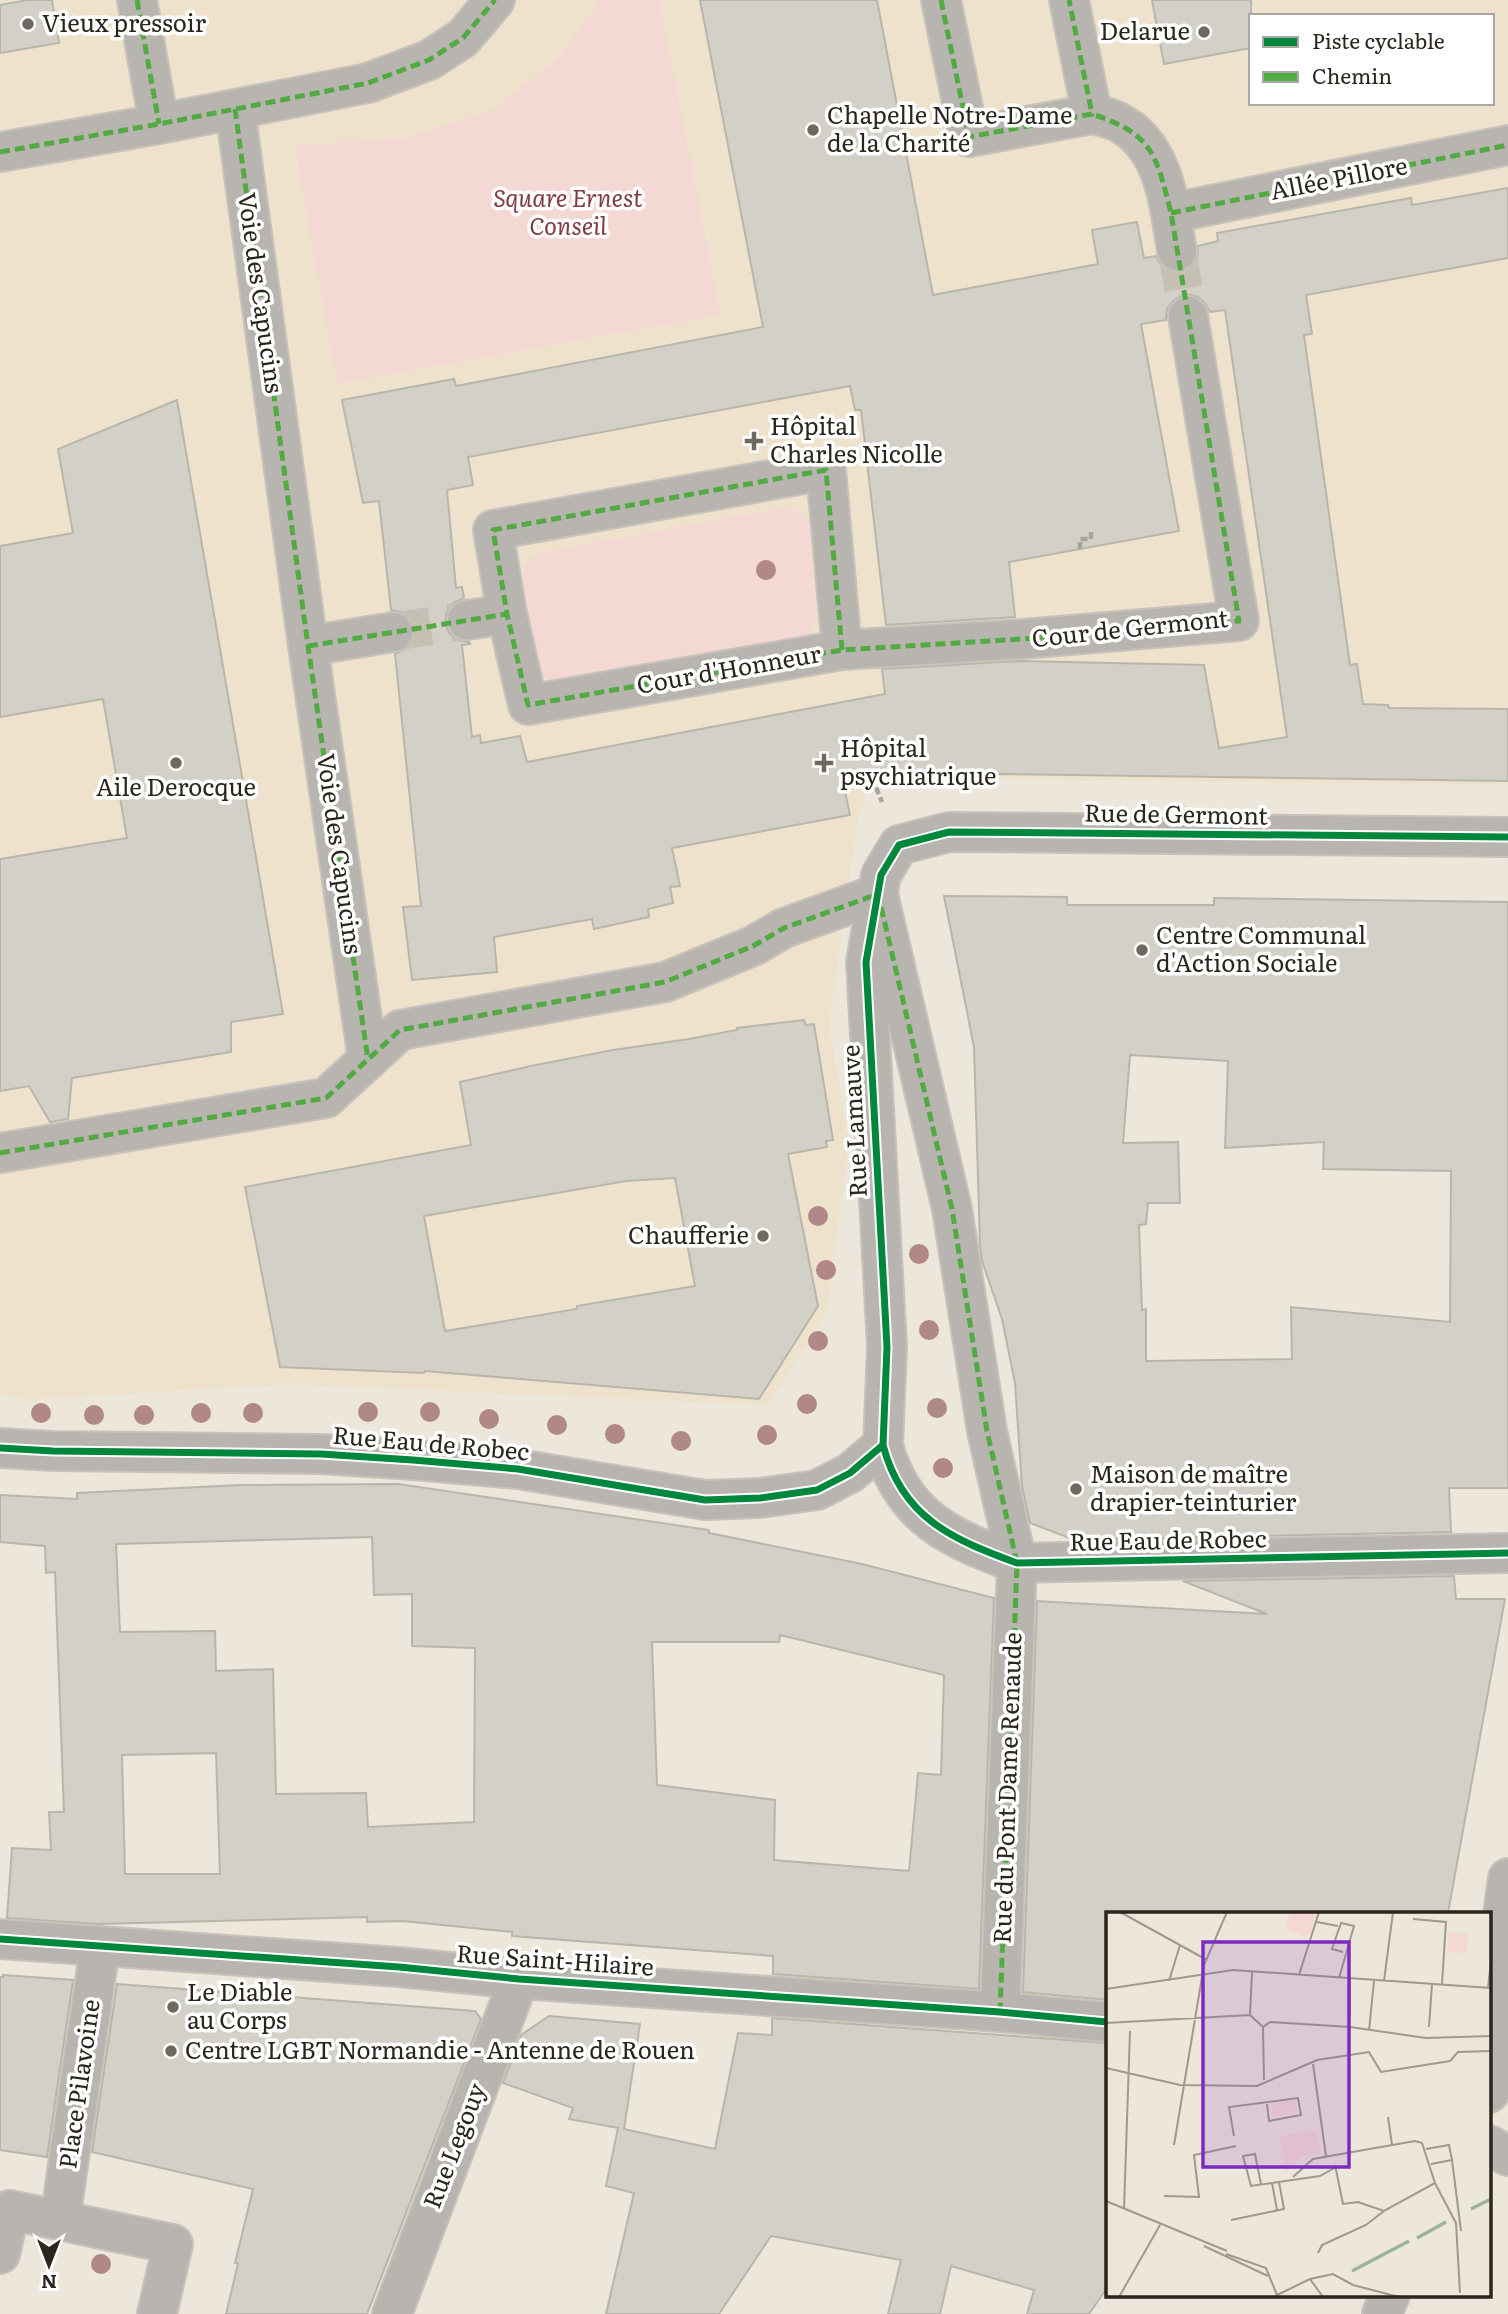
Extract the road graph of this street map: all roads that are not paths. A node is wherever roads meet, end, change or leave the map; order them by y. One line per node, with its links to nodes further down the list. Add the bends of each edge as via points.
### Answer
1 (137, 0): 7 (street)
2 (495, 0): 5 (street, via 463,38 429,60 368,83)
3 (942, 0): 6 (street, via 969,137)
4 (1069, 0): 6 (street)
5 (235, 109): 7 (street); 16 (street, Voie des Capucins)
6 (1092, 114): 10 (street, via 1118,122 1146,144 1160,169)
7 (159, 124): 9 (street)
8 (1508, 145): 10 (street, Allée Pillore)
9 (0, 152)
10 (1171, 213): 11 (street)
11 (1177, 251)
12 (1188, 316): 17 (street, Cour de Germont, via 1239,621)
13 (507, 614): 14 (street); 17 (street, Cour d'Honneur, via 528,705); 17 (street, Cour d'Honneur, via 493,530 826,470)
14 (467, 620)
15 (393, 632): 16 (street)
16 (309, 646): 20 (street, Voie des Capucins)
17 (842, 650)
18 (1508, 837): 19 (street, Rue de Germont, via 949,832 899,845 881,875)
19 (878, 894): 20 (street, via 784,928 753,946 665,982 400,1030); 22 (street, Rue Lamauve, via 866,961); 26 (street, via 952,1209 988,1431)
20 (368, 1060): 21 (street, via 326,1097)
21 (0, 1153)
22 (887, 1348): 23 (street, Rue Eau de Robec)
23 (883, 1445): 24 (street, Rue Eau de Robec, via 850,1473 817,1490 760,1499 705,1500 518,1469 413,1460); 26 (street, Rue Eau de Robec, via 890,1469 924,1515 967,1544)
24 (0, 1448)
25 (1508, 1553): 26 (street, Rue Eau de Robec)
26 (1017, 1563): 32 (street, Rue du Pont Dame Renaude)
27 (1508, 1878): 31 (street)
28 (0, 1939): 29 (street, Rue Saint-Hilaire)
29 (100, 1947): 30 (street, Rue Saint-Hilaire); 37 (street, Place Pilavoine)
30 (519, 1979): 32 (street, Rue Saint-Hilaire); 41 (street, Rue Legouy)
31 (1499, 1987): 34 (street, via 1502,2047)
32 (1000, 2012): 33 (street, Rue Saint-Hilaire)
33 (1106, 2022)
34 (1490, 2091)
35 (1490, 2146): 36 (street)
36 (1508, 2156)
37 (60, 2220): 38 (street, via 10,2210); 40 (street, via 173,2244)
38 (0, 2254)
39 (1390, 2296): 42 (street)
40 (157, 2314)
41 (392, 2314)
42 (1382, 2314)

